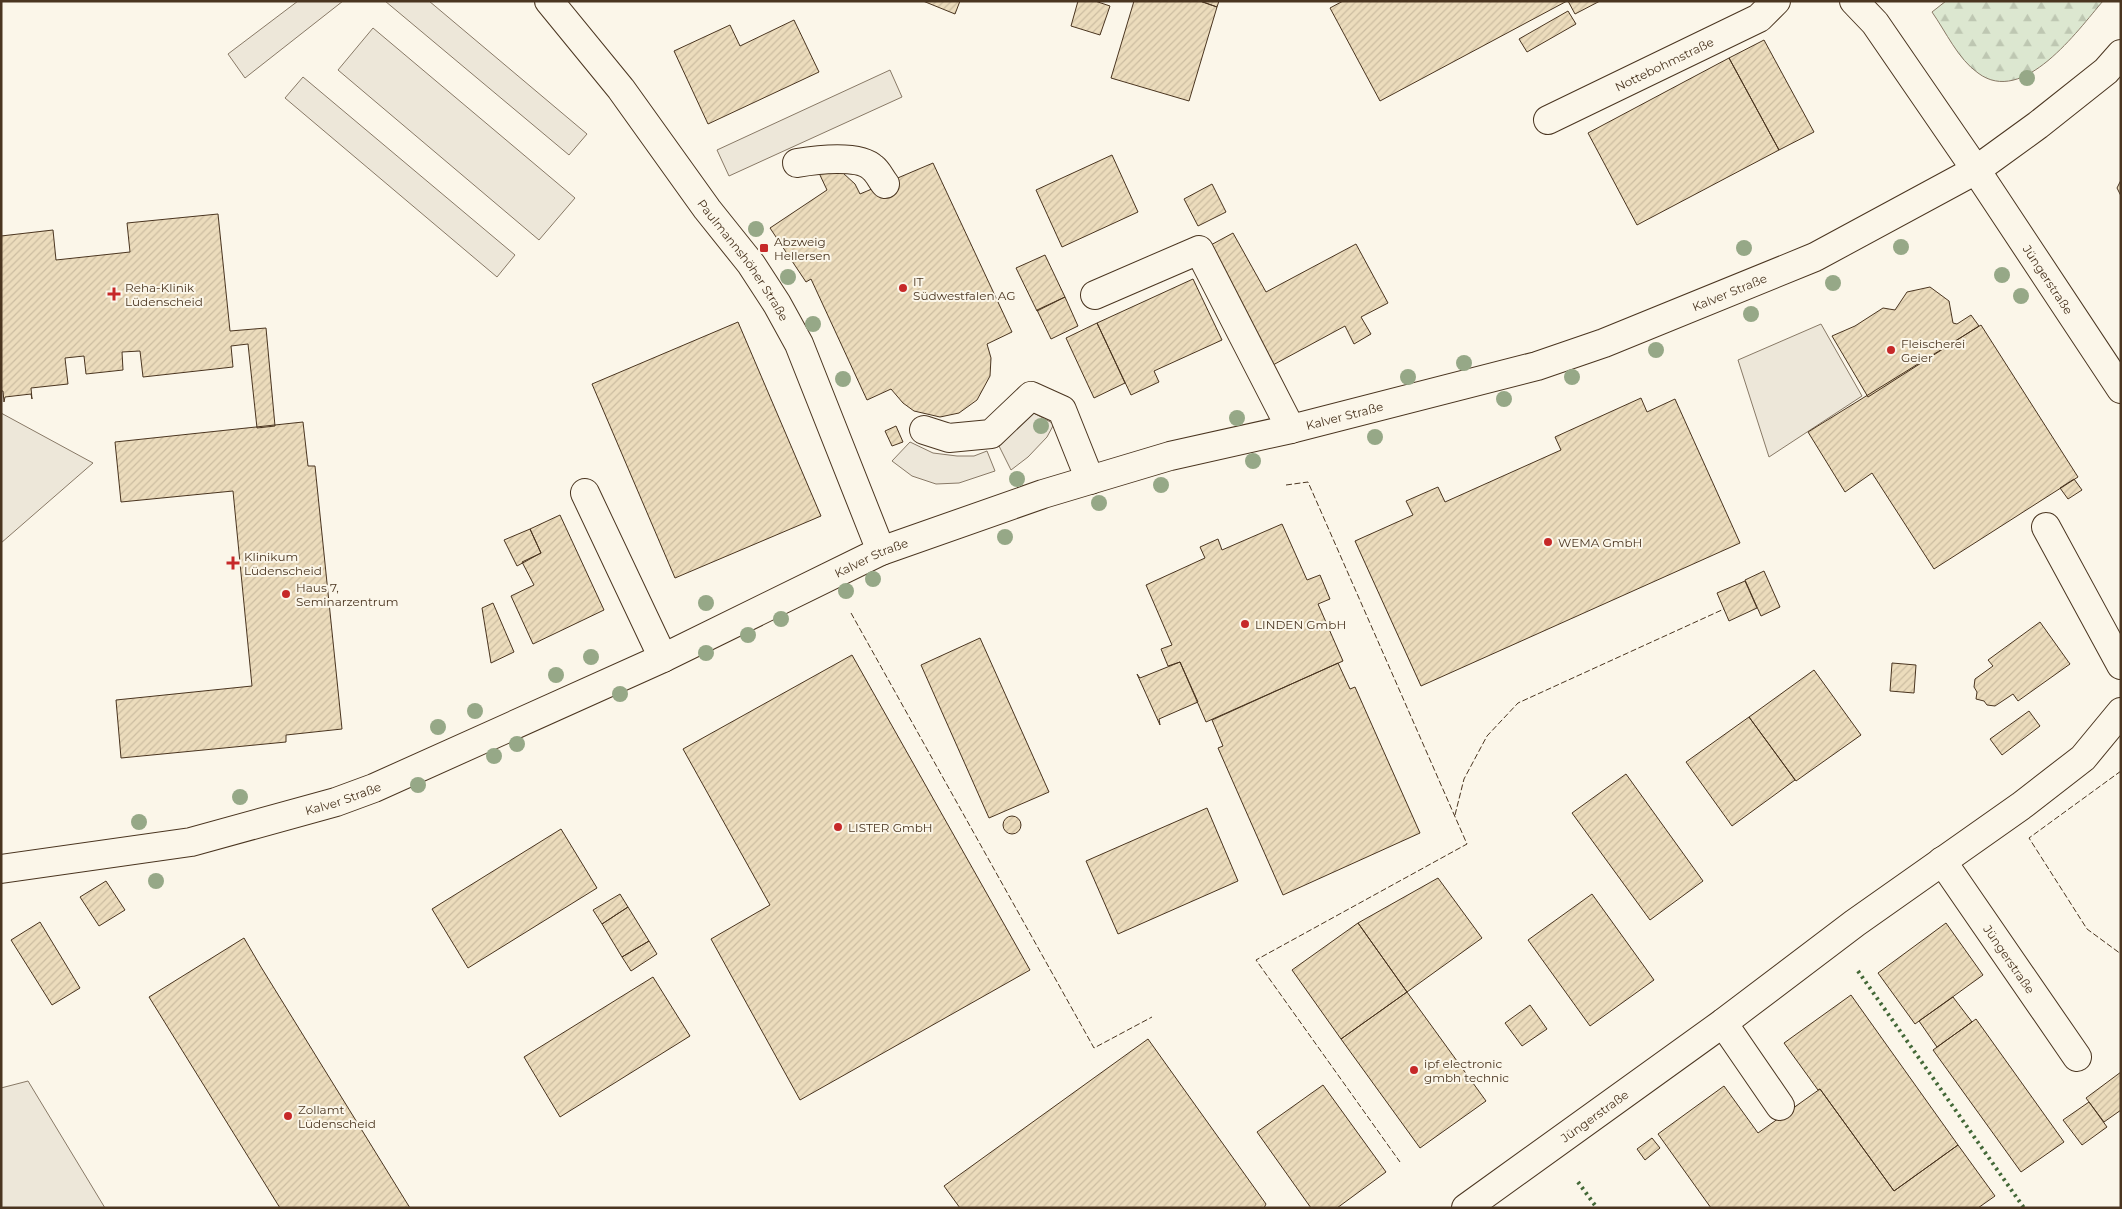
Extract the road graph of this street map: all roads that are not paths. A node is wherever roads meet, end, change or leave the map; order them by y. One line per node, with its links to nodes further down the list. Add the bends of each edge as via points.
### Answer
1 (549, 1): 16 (street, Paulmannshöher Straße, via 621,89 707,209 752,264 777,304 799,344)
2 (1776, 1): 5 (street, Nottebohmstraße, via 1759,18)
3 (1854, 1): 7 (street, via 1875,23)
4 (2121, 54): 7 (street, Kalver Straße, via 2091,83)
5 (1548, 120)
6 (797, 163): 8 (street, via 830,157 851,161 872,167)
7 (1976, 170): 10 (street, Jüngerstraße); 11 (street, Kalver Straße, via 1815,257 1604,343 1536,366)
8 (885, 184)
9 (1095, 295): 11 (street, Kalver Straße, via 1200,250)
10 (2121, 389)
11 (1291, 428): 13 (street, Kalver Straße, via 1179,454)
12 (924, 430): 13 (street, via 949,438 991,434 1031,396 1062,410)
13 (1090, 480): 16 (street, Kalver Straße)
14 (585, 493): 17 (street)
15 (2046, 527): 18 (street)
16 (881, 551): 17 (street, Kalver Straße)
17 (663, 658): 21 (street, Kalver Straße, via 336,802 191,842)
18 (2121, 665)
19 (2121, 712): 20 (street, Jüngerstraße, via 2083,758 2022,806)
20 (1942, 861): 22 (street, Jüngerstraße); 23 (street, Jüngerstraße)
21 (1, 869)
22 (1723, 1023): 24 (street); 25 (street, Jüngerstraße)
23 (2077, 1057)
24 (1780, 1106)
25 (1466, 1208)

